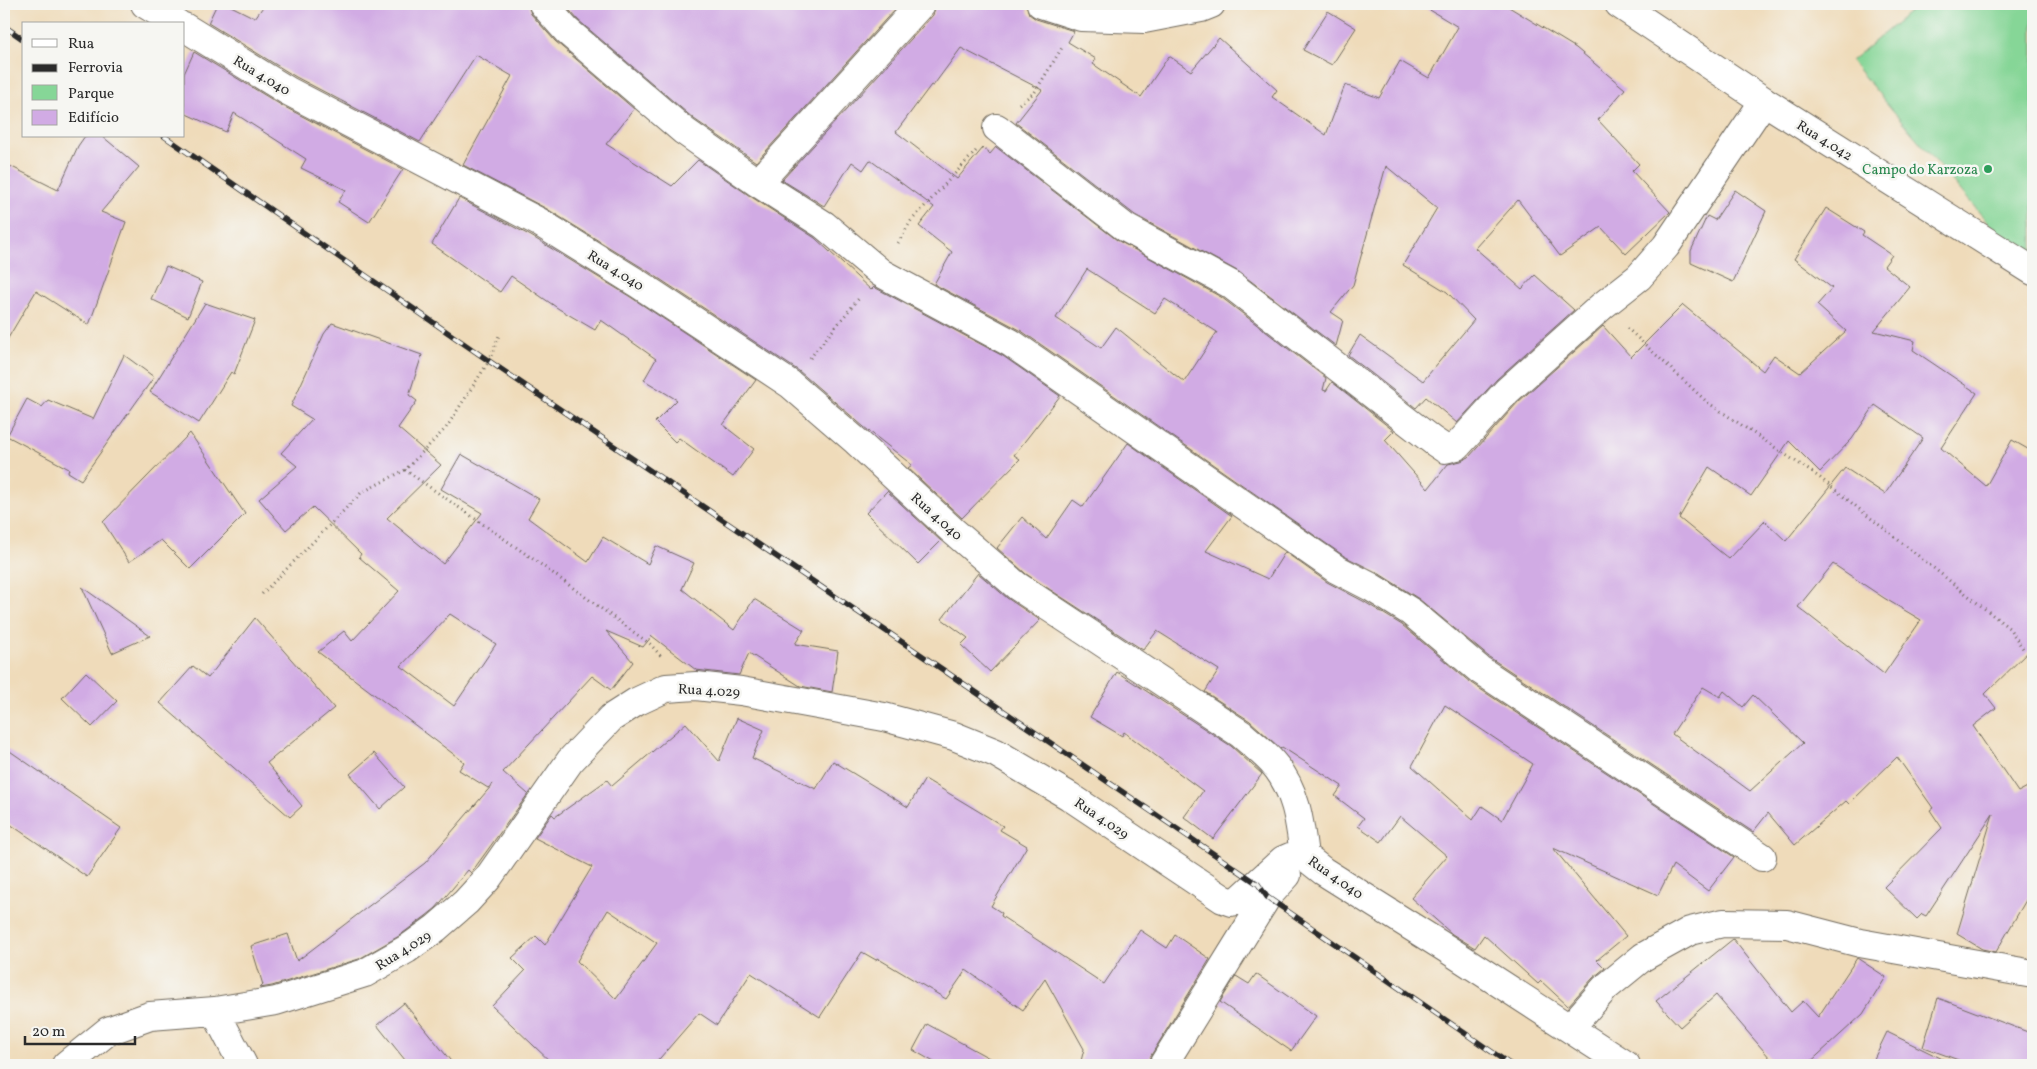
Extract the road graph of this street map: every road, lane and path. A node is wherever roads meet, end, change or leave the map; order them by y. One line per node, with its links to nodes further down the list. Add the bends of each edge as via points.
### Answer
1 (145, 4): 8 (street)
2 (543, 4): 12 (street, via 567,31 684,130)
3 (920, 4): 12 (street)
4 (1041, 4): 7 (street)
5 (1211, 4): 7 (street, via 1144,19)
6 (1619, 4): 10 (street, Rua 4.042)
7 (1081, 17): 11 (path, via 1036,92 1020,102)
8 (175, 22)
9 (185, 28): 17 (street, Rua 4.040, via 288,91 539,222)
10 (1764, 102): 13 (street, Rua 4.042); 15 (street, via 1666,246 1639,277)
11 (997, 128): 14 (path, via 911,221); 15 (street, via 1126,228 1230,284 1445,449 1457,446 1507,391)
12 (758, 182): 14 (street, via 824,225)
13 (2033, 271)
14 (880, 273): 17 (path); 23 (street, via 1011,343 1336,569 1411,612 1480,670)
15 (1602, 306): 20 (path, via 1707,402 1819,478 2009,628)
16 (500, 333): 18 (path, via 489,360 446,428)
17 (790, 384): 22 (street, Rua 4.040, via 1017,586 1241,734 1273,763 1291,790)
18 (405, 470): 19 (path, via 361,493); 21 (path, via 650,644 664,661)
19 (262, 594)
20 (2024, 650)
21 (666, 688): 22 (street, Rua 4.029, via 696,686 741,691 884,717 954,736 996,753 1069,796 1231,902 1238,900 1283,860); 25 (street, Rua 4.029, via 611,718 570,761 488,878 436,928 365,973 276,1001)
22 (1304, 856): 26 (street, Rua 4.040); 29 (street, via 1267,897)
23 (1762, 857)
24 (2033, 974): 26 (street, via 1860,943 1786,924 1723,923 1690,931 1643,957 1605,988)
25 (215, 1011): 27 (street, Rua 4.029, via 150,1016 108,1031); 28 (street)
26 (1570, 1028): 30 (street, Rua 4.040)
27 (66, 1065)
28 (244, 1065)
29 (1162, 1065)
30 (1626, 1065)

